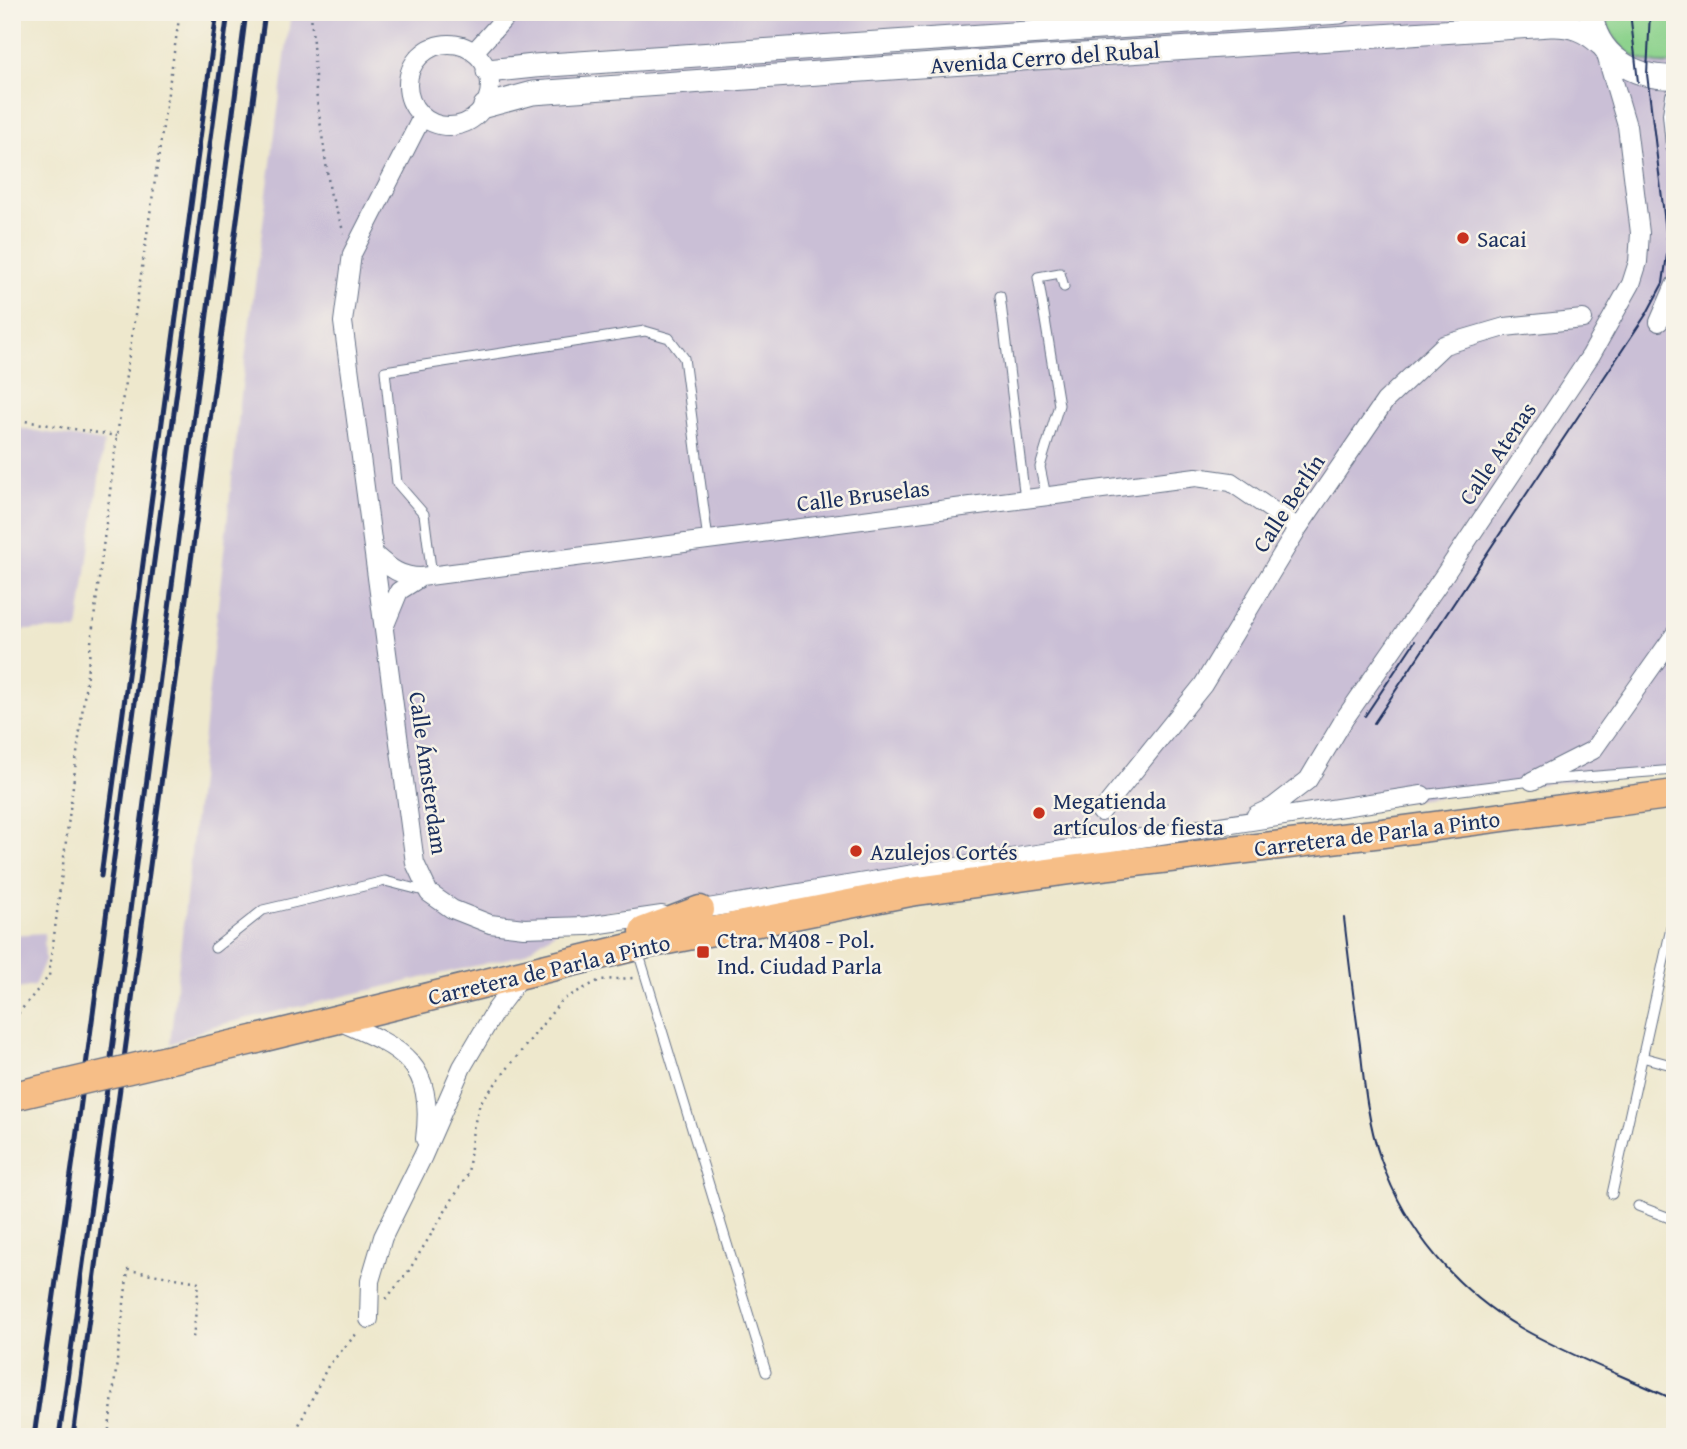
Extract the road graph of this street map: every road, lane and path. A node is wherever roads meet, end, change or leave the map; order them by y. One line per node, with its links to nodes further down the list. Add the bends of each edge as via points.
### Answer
1 (180, 12): 23 (path)
2 (311, 12): 14 (path, via 330,192)
3 (510, 12): 7 (street)
4 (1340, 12): 8 (street, Avenida Cerro del Rubal)
5 (1591, 12): 6 (street)
6 (1602, 46): 9 (street, Avenida Cerro del Rubal, via 1628,68); 11 (street, Avenida Cerro del Rubal, via 1591,34 1561,24 533,93); 18 (street, Calle Atenas, via 1627,126 1640,233 1638,262)
7 (474, 52): 8 (street); 12 (street, via 447,44 433,47 416,60 408,93)
8 (488, 71): 11 (street, via 491,89)
9 (1675, 77)
10 (1675, 96): 13 (street)
11 (485, 106): 12 (street, via 463,125 449,127)
12 (422, 117): 14 (street, Calle Ámsterdam)
13 (1675, 146)
14 (352, 254): 28 (street, Calle Ámsterdam, via 343,322)
15 (1675, 285): 20 (street)
16 (1064, 287): 24 (lane, via 1060,273 1038,277 1059,405 1040,467)
17 (1000, 296): 25 (lane)
18 (1614, 315): 19 (street, Calle Berlín); 21 (street, Calle Atenas)
19 (1583, 318): 21 (street, via 1596,331); 26 (street, Calle Berlín, via 1506,327 1444,345 1385,401)
20 (1660, 322)
21 (1597, 344): 37 (street, Calle Atenas, via 1308,780 1273,807)
22 (12, 419): 23 (path)
23 (117, 436): 45 (path, via 49,976)
24 (1046, 496): 25 (street, Calle Bruselas); 26 (street, Calle Bruselas, via 1196,477 1231,482)
25 (1025, 499): 27 (street, Calle Bruselas)
26 (1298, 528): 36 (street, Calle Berlín, via 1203,685)
27 (708, 540): 29 (street, Calle Bruselas); 29 (lane, via 684,358 669,338 645,331 385,371 397,483 424,514)
28 (375, 555): 29 (street, via 403,576); 30 (street, Calle Ámsterdam)
29 (426, 576): 30 (street, via 398,591)
30 (384, 628): 38 (street, Calle Ámsterdam, via 415,863)
31 (1675, 634): 33 (street, via 1593,750)
32 (1675, 770): 33 (lane)
33 (1532, 781): 35 (lane)
34 (1675, 794): 41 (main road, Carretera de Parla a Pinto, via 910,892)
35 (1422, 795): 37 (street)
36 (1101, 812)
37 (1241, 823): 39 (street)
38 (429, 893): 39 (street, via 452,909 490,924 524,928 587,926); 42 (lane, via 384,881 263,910)
39 (700, 909): 43 (main road)
40 (1675, 910): 47 (lane)
41 (637, 946): 43 (main road, Carretera de Parla a Pinto); 44 (lane)
42 (215, 948)
43 (534, 972): 46 (main road, Carretera de Parla a Pinto); 50 (street, via 495,1011 462,1067)
44 (645, 977): 54 (path, via 600,980 562,1000 480,1103 468,1174 408,1272); 56 (lane)
45 (12, 1016)
46 (336, 1020): 49 (main road, Carretera de Parla a Pinto, bridge); 50 (street, via 399,1049 413,1065 424,1085 428,1117)
47 (1642, 1057): 48 (lane); 51 (lane)
48 (1675, 1066)
49 (13, 1096)
50 (423, 1156): 54 (street, via 383,1237 370,1281)
51 (1612, 1194)
52 (1637, 1206): 53 (lane)
53 (1675, 1220)
54 (369, 1319): 58 (path, via 328,1366)
55 (193, 1338): 57 (path, via 199,1282 128,1270)
56 (766, 1372)
57 (107, 1437)
58 (293, 1437)

